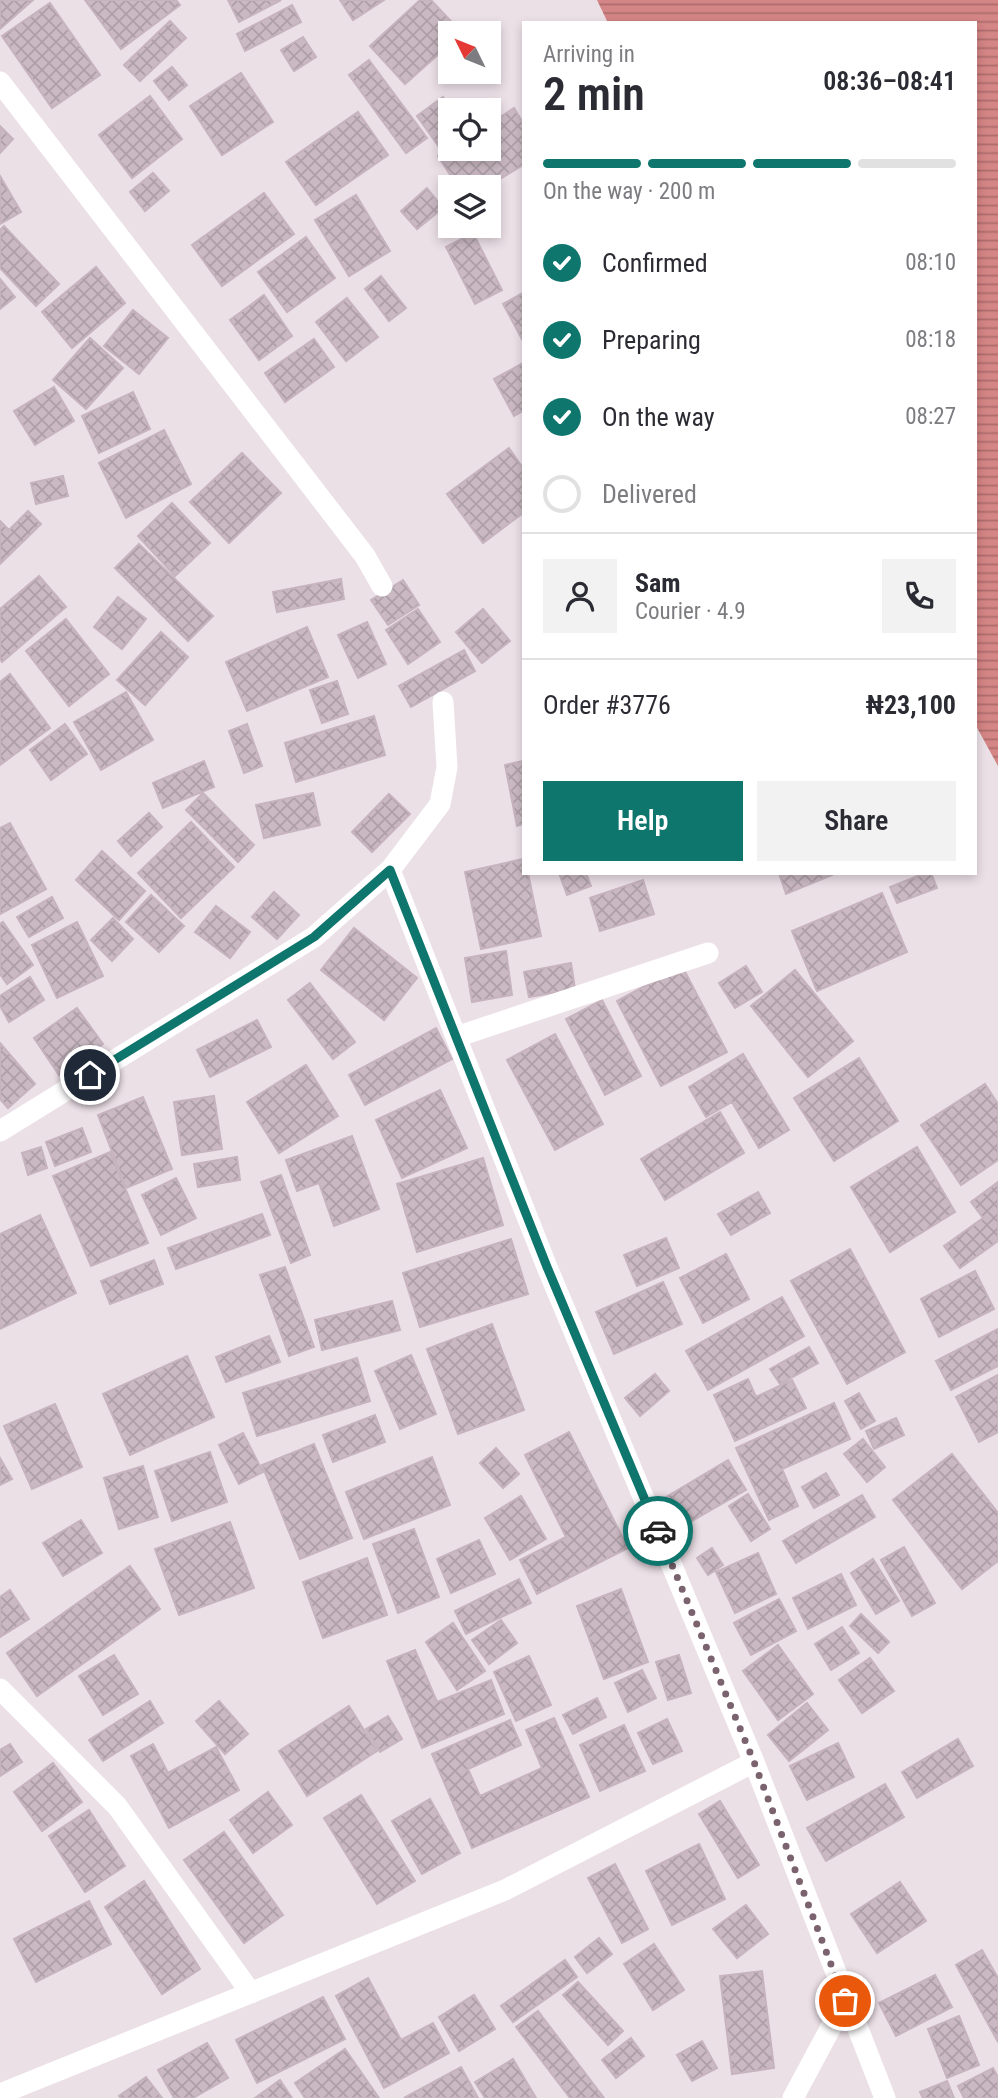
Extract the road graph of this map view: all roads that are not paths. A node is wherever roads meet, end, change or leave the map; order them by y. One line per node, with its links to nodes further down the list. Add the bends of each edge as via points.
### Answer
1 (0, 82): 2 (street, via 365,556)
2 (382, 586)
3 (443, 702): 4 (street, via 447,767 440,804)
4 (390, 870): 6 (street); 7 (street, via 314,937)
5 (708, 953): 6 (street)
6 (456, 1037): 9 (street)
7 (0, 1131)
8 (0, 1689): 10 (street, via 117,1806)
9 (754, 1762): 10 (street, via 505,1890); 11 (street)
10 (251, 1993): 12 (street)
11 (845, 2001): 13 (street); 14 (street)
12 (0, 2094)
13 (793, 2098)
14 (885, 2098)

